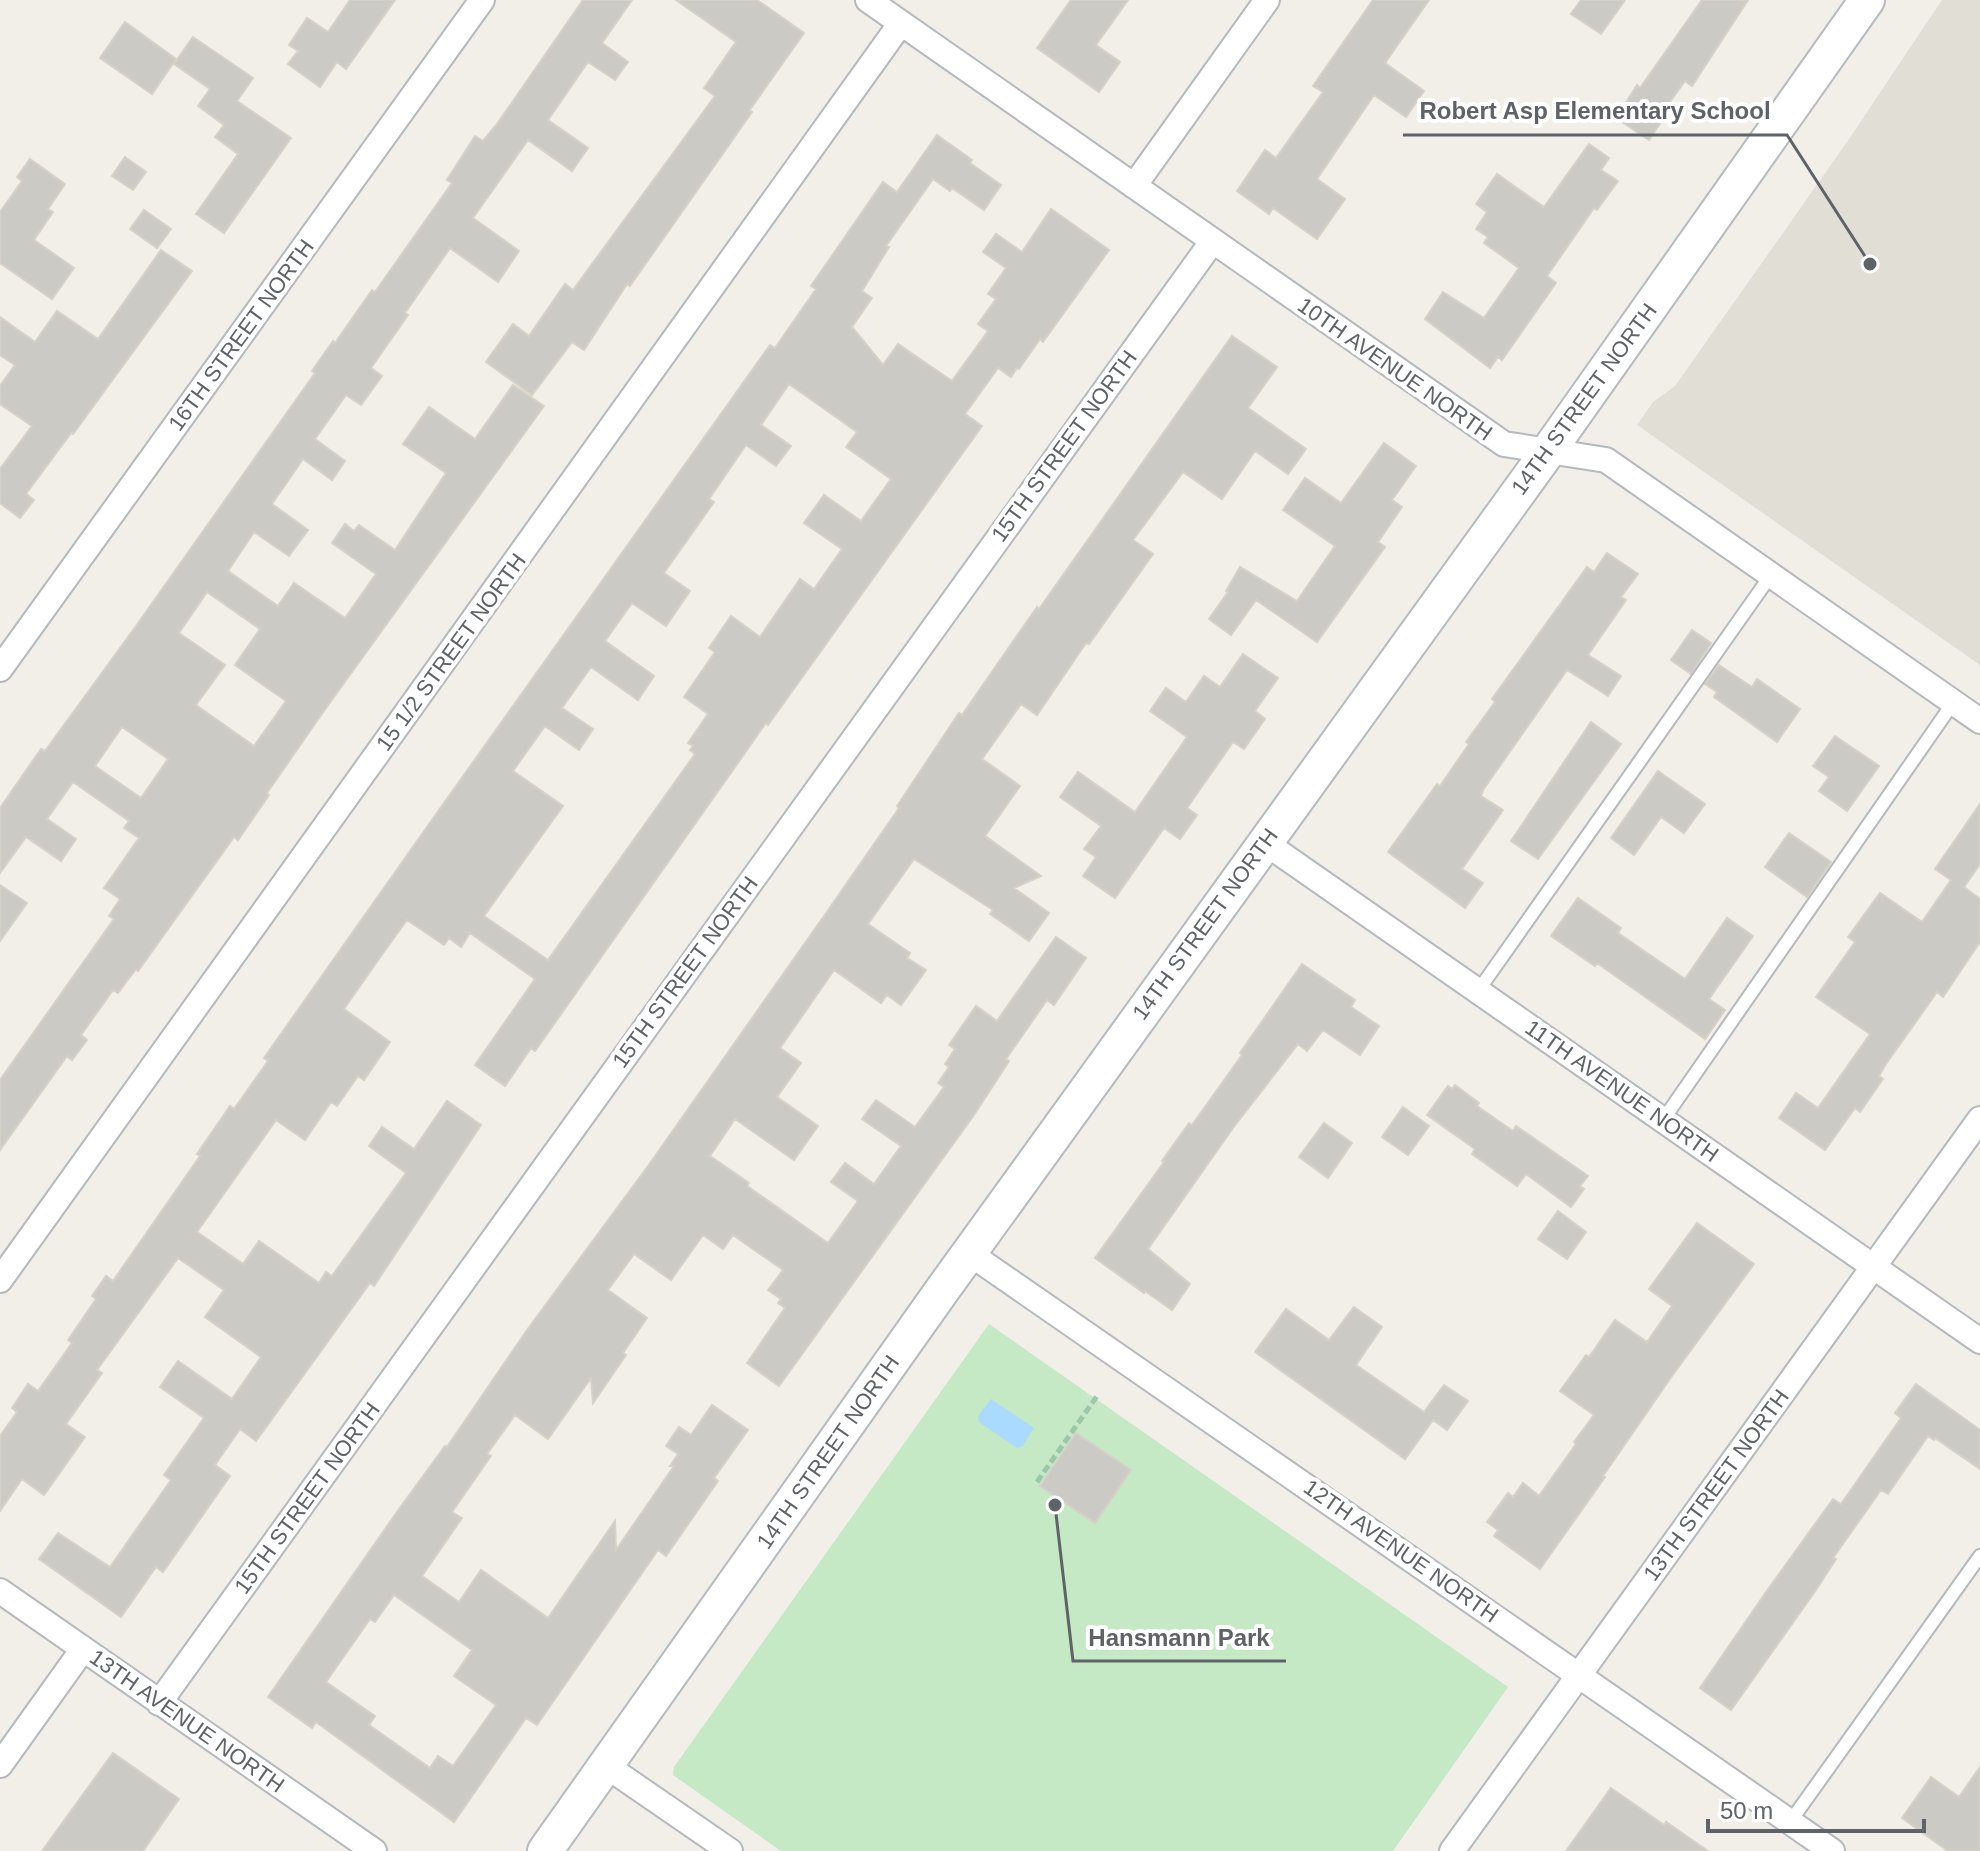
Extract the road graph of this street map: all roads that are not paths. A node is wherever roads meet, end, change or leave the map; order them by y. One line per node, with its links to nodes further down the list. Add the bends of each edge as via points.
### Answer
1 (482, 0): 10 (street, 16TH STREET NORTH)
2 (868, 0): 5 (street, 10TH AVENUE NORTH)
3 (1267, 0): 6 (street)
4 (1867, 0): 8 (street, 14TH STREET NORTH)
5 (901, 23): 6 (street, 10TH AVENUE NORTH); 19 (street, 15 1/2 STREET NORTH)
6 (1134, 186): 7 (street, 10TH AVENUE NORTH)
7 (1212, 242): 8 (street, 10TH AVENUE NORTH, via 1504,444); 25 (street, 15TH STREET NORTH)
8 (1549, 450): 9 (street, 10TH AVENUE NORTH, via 1606,460); 13 (street, 14TH STREET NORTH)
9 (1771, 575): 11 (street, 10TH AVENUE NORTH); 14 (lane)
10 (0, 669)
11 (1953, 703): 12 (street, 10TH AVENUE NORTH); 16 (lane)
12 (1980, 721)
13 (1264, 842): 14 (street, 11TH AVENUE NORTH); 17 (street, 14TH STREET NORTH)
14 (1478, 991): 16 (street, 11TH AVENUE NORTH)
15 (1980, 1119): 18 (street, 13TH STREET NORTH)
16 (1663, 1120): 18 (street, 11TH AVENUE NORTH)
17 (969, 1253): 24 (street, 12TH AVENUE NORTH); 27 (street, 14TH STREET NORTH)
18 (1874, 1267): 20 (street, 11TH AVENUE NORTH); 24 (street, 13TH STREET NORTH)
19 (0, 1280)
20 (1980, 1341)
21 (1980, 1556): 28 (lane)
22 (0, 1591): 23 (street, 13TH AVENUE NORTH)
23 (83, 1649): 25 (street, 13TH AVENUE NORTH); 26 (street)
24 (1579, 1675): 28 (street, 12TH AVENUE NORTH); 32 (street, 13TH STREET NORTH)
25 (159, 1703): 29 (street, 13TH AVENUE NORTH)
26 (0, 1765)
27 (605, 1765): 30 (street, 14TH STREET NORTH); 31 (street)
28 (1790, 1822): 33 (street, 12TH AVENUE NORTH)
29 (374, 1851)
30 (545, 1851)
31 (730, 1851)
32 (1452, 1851)
33 (1832, 1851)

